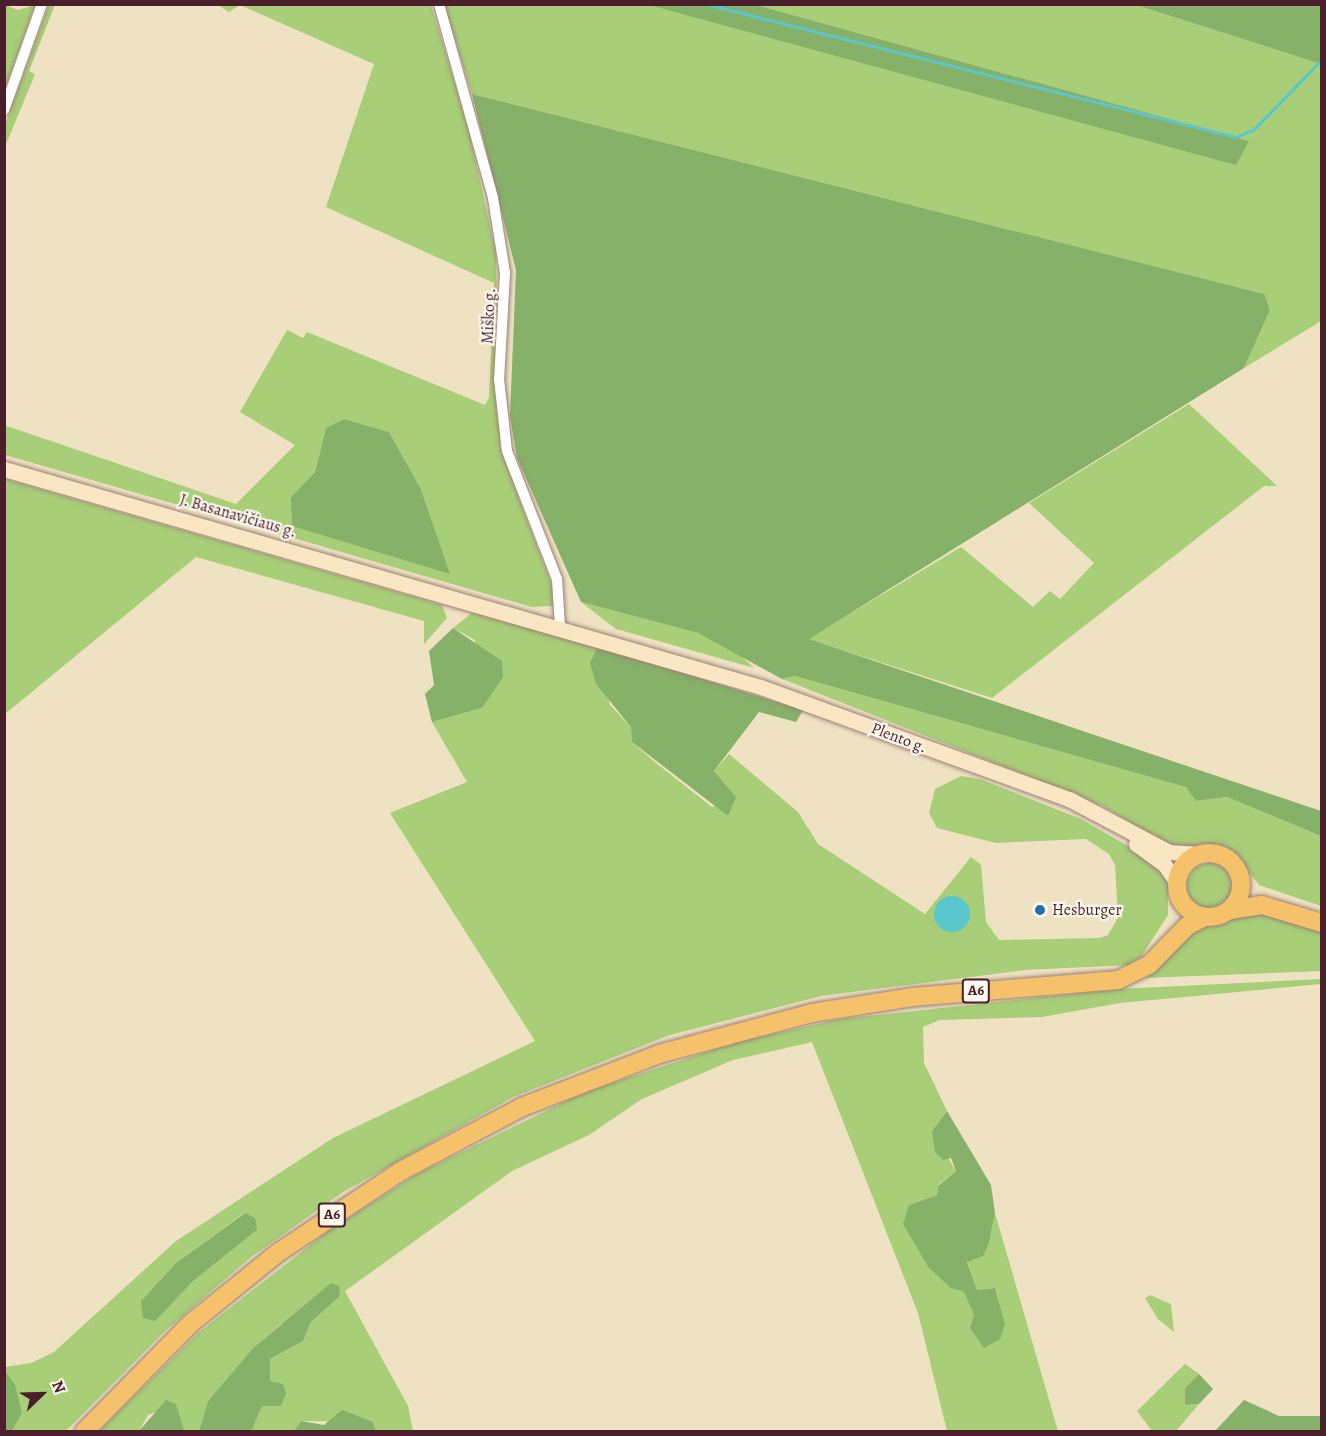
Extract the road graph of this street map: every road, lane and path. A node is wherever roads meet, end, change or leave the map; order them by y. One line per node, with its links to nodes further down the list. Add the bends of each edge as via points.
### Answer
1 (42, 4): 3 (street)
2 (439, 4): 5 (street, Miško g., via 493,198 505,273 500,379 507,452 557,579)
3 (4, 110)
4 (4, 469): 5 (main road, J. Basanavičiaus g.)
5 (560, 627): 6 (main road, Plento g., via 761,687)
6 (1035, 791): 7 (main road, Plento g., via 1096,811 1169,852); 9 (main road, Plento g., via 1138,845 1164,864)
7 (1199, 854): 8 (highway, via 1229,860); 9 (highway, via 1184,864)
8 (1240, 877): 10 (highway, via 1240,895); 11 (highway, via 1264,894)
9 (1177, 889): 12 (highway); 14 (highway, via 1173,922)
10 (1230, 910): 12 (highway); 13 (highway, via 1263,904)
11 (1322, 911)
12 (1203, 918): 14 (highway, A6)
13 (1322, 923)
14 (1134, 973): 15 (highway, A6, via 1098,983 940,994 813,1013 658,1054 532,1103 401,1171 279,1252 190,1324)
15 (84, 1431)

